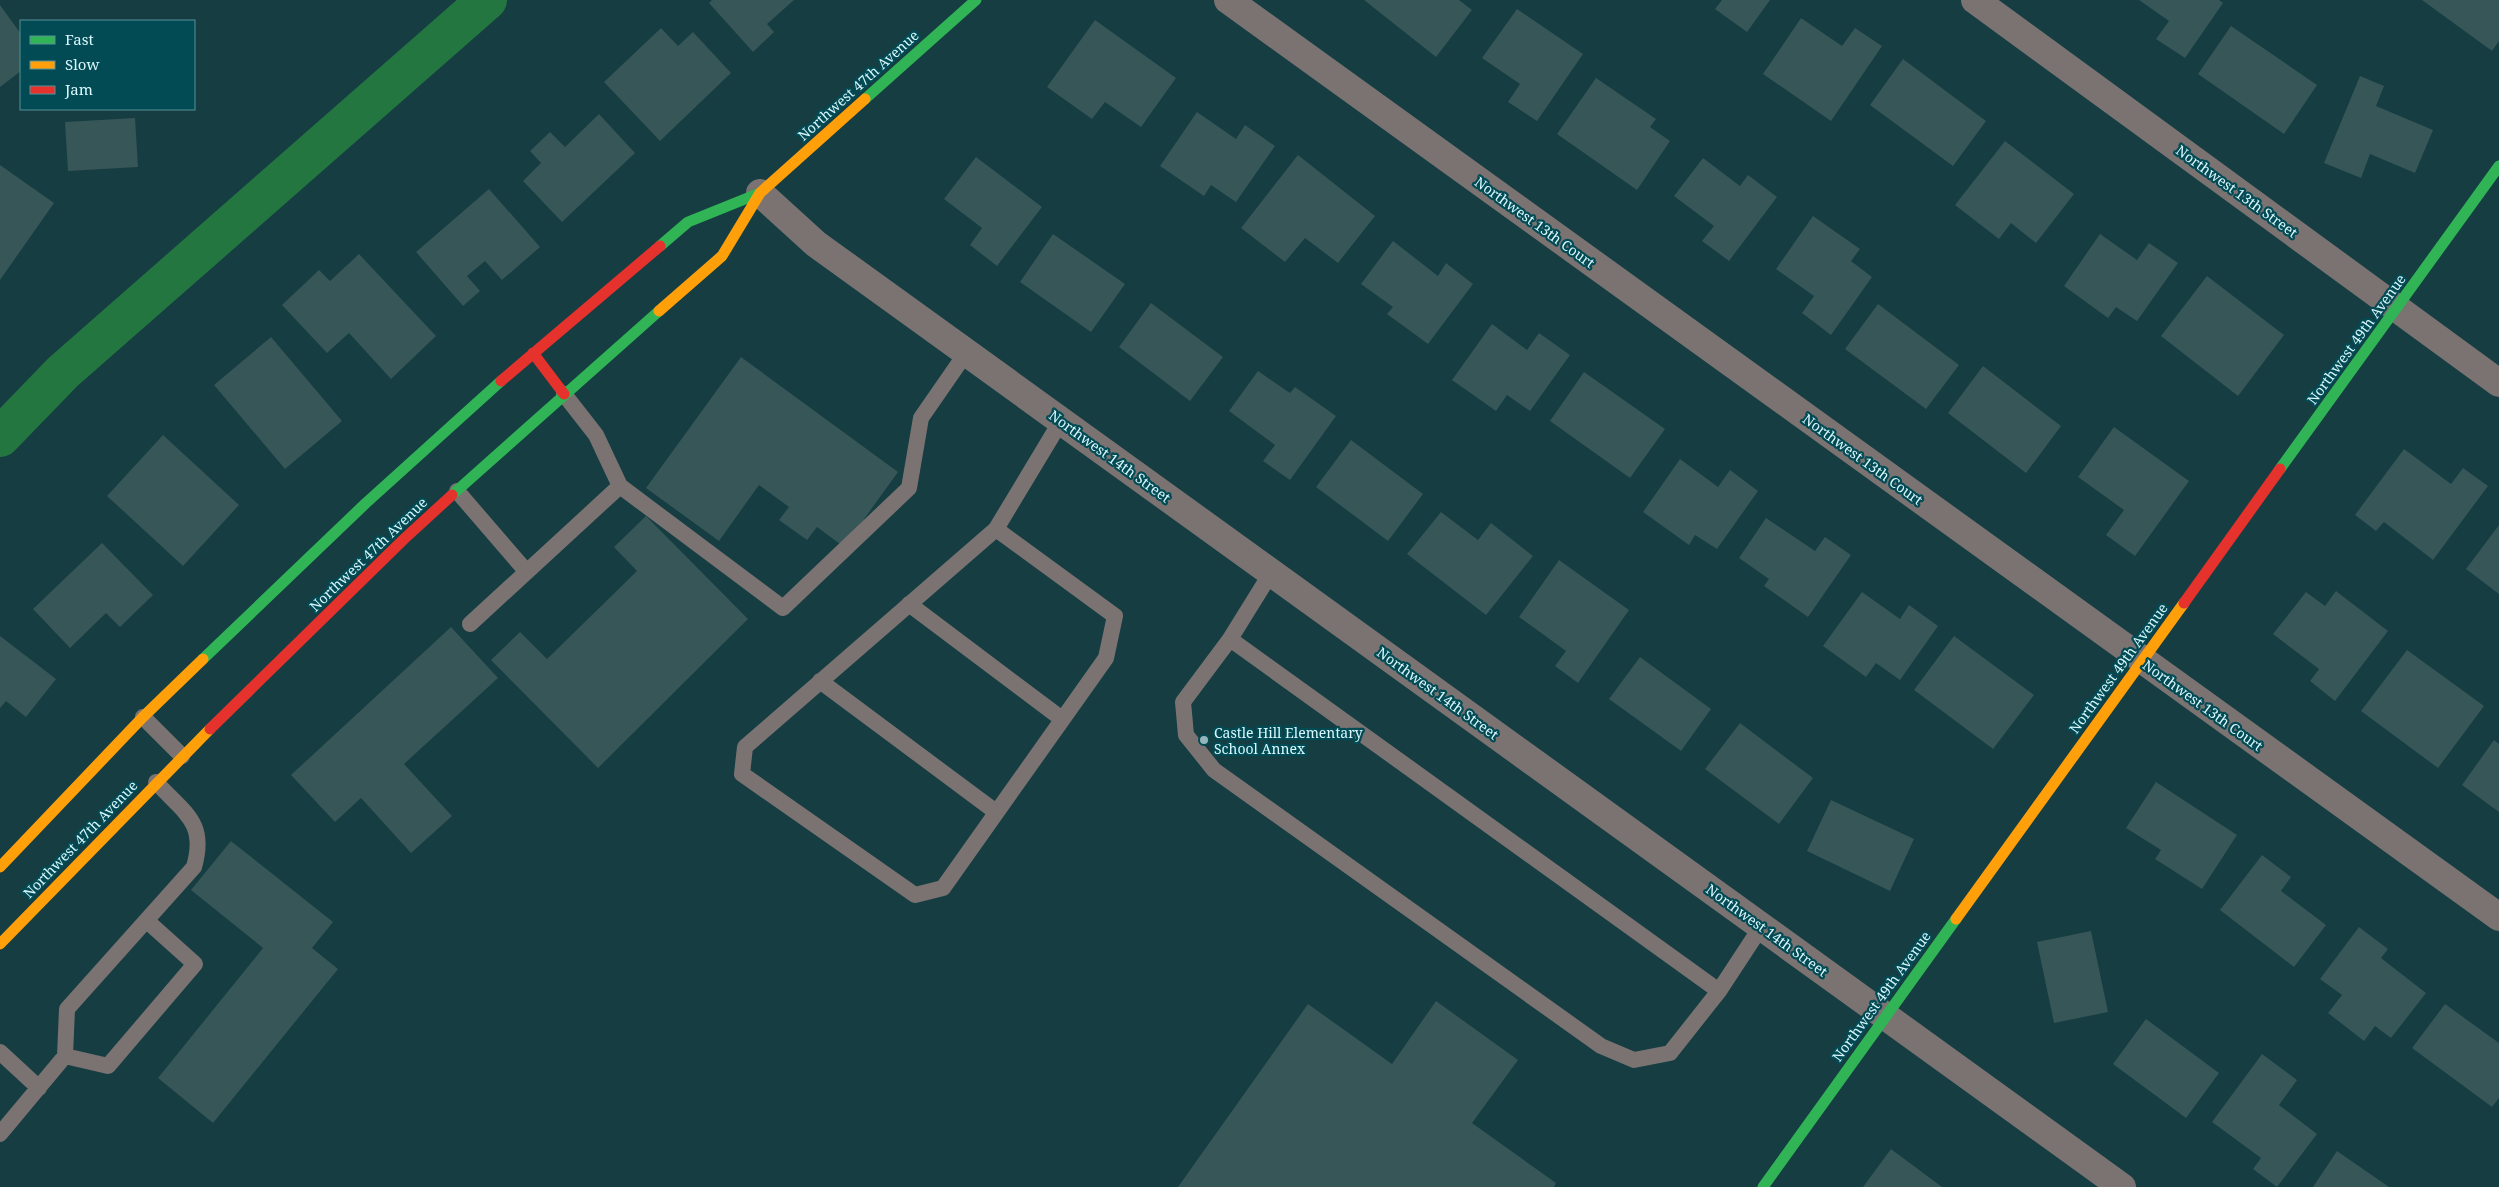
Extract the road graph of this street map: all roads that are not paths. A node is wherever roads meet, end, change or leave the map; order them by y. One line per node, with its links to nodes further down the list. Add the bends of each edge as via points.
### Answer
1 (976, 0): 5 (street, Northwest 47th Avenue)
2 (1228, 0): 20 (street, Northwest 13th Court)
3 (1975, 0): 6 (street, Northwest 13th Street)
4 (2499, 166): 6 (street, Northwest 49th Avenue)
5 (760, 193): 7 (street, Northwest 47th Avenue, via 688,222); 8 (street, Northwest 14th Street, via 816,244); 10 (street, Northwest 47th Avenue, via 722,256)
6 (2397, 308): 9 (street, Northwest 13th Street); 20 (street, Northwest 49th Avenue)
7 (532, 353): 10 (street); 22 (street, Northwest 47th Avenue, via 366,503)
8 (966, 353): 11 (street, Northwest 14th Street); 12 (lane, via 921,418 909,488 784,608)
9 (2499, 383)
10 (564, 394): 12 (lane, via 596,435); 13 (street, Northwest 47th Avenue)
11 (1061, 421): 14 (lane); 16 (street, Northwest 14th Street)
12 (620, 486): 15 (lane)
13 (457, 491): 15 (lane); 24 (street, Northwest 47th Avenue)
14 (996, 529): 17 (lane); 23 (lane, via 1115,616 1106,658)
15 (526, 571): 18 (lane)
16 (1271, 573): 19 (lane); 30 (street, Northwest 14th Street)
17 (910, 604): 21 (lane); 23 (lane)
18 (470, 624)
19 (1230, 639): 32 (lane); 32 (lane, via 1183,702 1186,735 1214,770 1600,1046 1634,1060 1670,1053)
20 (2142, 661): 28 (street, Northwest 13th Court); 33 (street, Northwest 49th Avenue)
21 (820, 682): 26 (lane); 26 (lane, via 745,747 742,774 915,895 943,888)
22 (143, 717): 24 (lane); 27 (street, Northwest 47th Avenue)
23 (1062, 719): 26 (lane)
24 (182, 756): 25 (street, Northwest 47th Avenue)
25 (156, 782): 29 (lane, via 196,827 199,849 194,867); 31 (street, Northwest 47th Avenue)
26 (996, 812)
27 (0, 867)
28 (2499, 917)
29 (147, 920): 35 (lane, via 67,1009); 35 (lane, via 195,964 108,1066)
30 (1762, 927): 32 (lane); 33 (street, Northwest 14th Street)
31 (0, 944)
32 (1719, 991)
33 (1886, 1016): 38 (street, Northwest 49th Avenue); 39 (street, Northwest 14th Street)
34 (0, 1052): 36 (lane)
35 (65, 1056): 36 (lane)
36 (39, 1088): 37 (lane)
37 (0, 1134)
38 (1763, 1187)
39 (2122, 1187)

